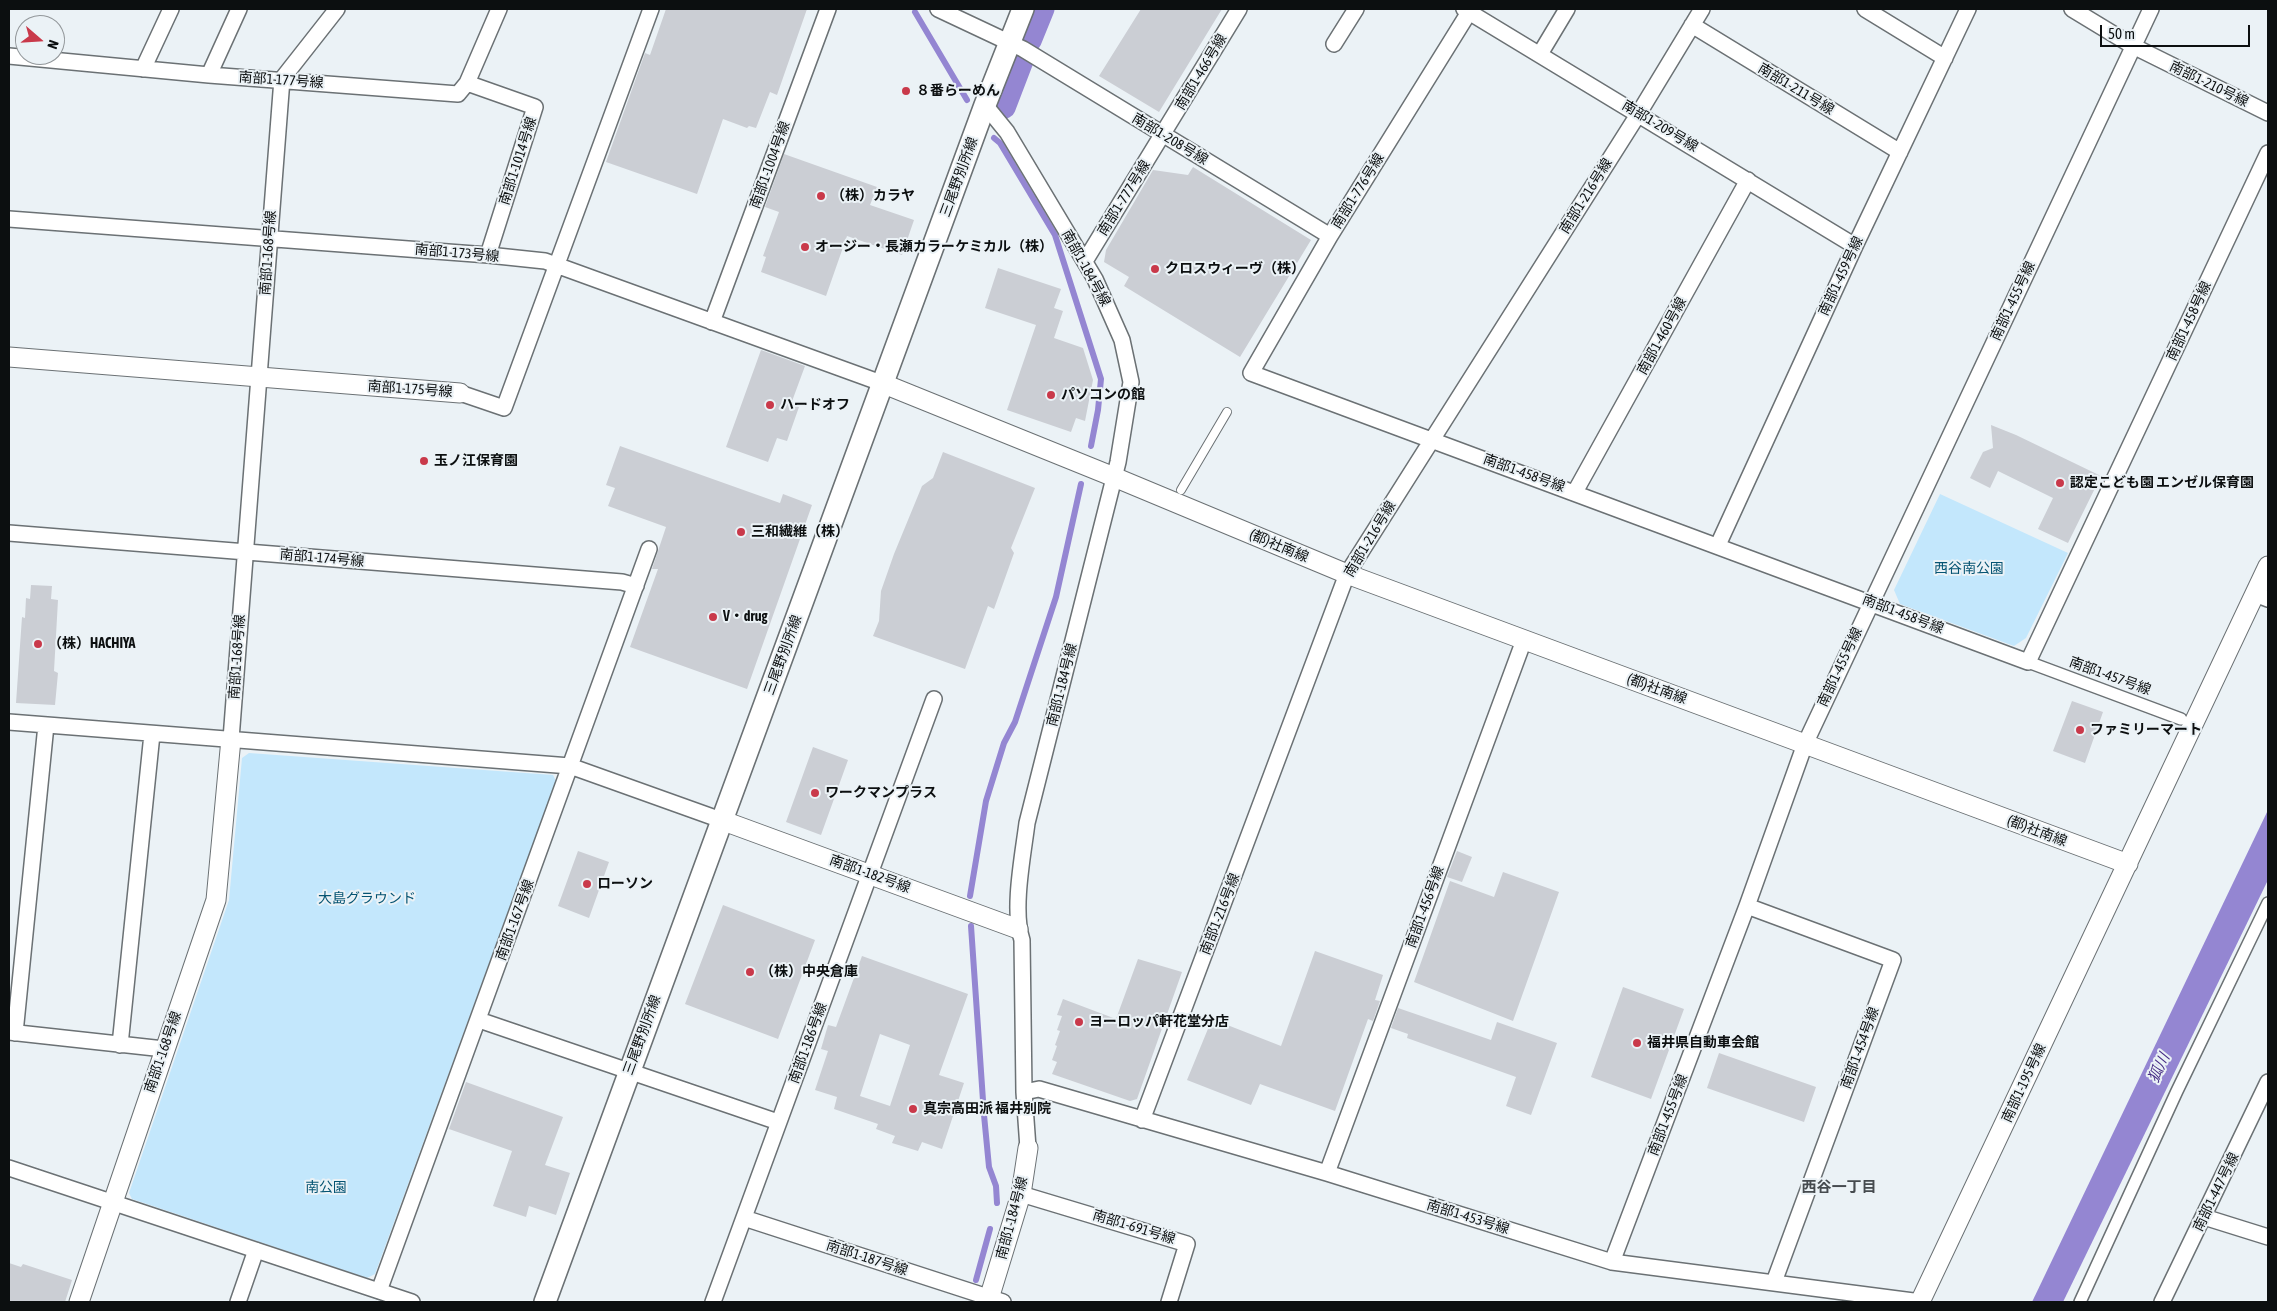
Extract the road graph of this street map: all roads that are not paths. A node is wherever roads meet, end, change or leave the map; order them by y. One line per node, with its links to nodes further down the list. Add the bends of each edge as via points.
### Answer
1 (171, 9): 25 (street)
2 (239, 9): 26 (street)
3 (337, 9): 27 (street)
4 (499, 9): 28 (street)
5 (651, 9): 42 (street, 南部1-175号線)
6 (828, 9): 43 (street, 南部1-1004号線)
7 (938, 9): 19 (street, 南部1-208号線)
8 (1023, 9): 19 (main road, 三尾野別所線)
9 (1239, 9): 32 (street, 南部1-466号線)
10 (1356, 9): 20 (street)
11 (1568, 9): 22 (street)
12 (1702, 9): 18 (street, 南部1-216号線)
13 (1865, 9): 24 (street)
14 (1968, 9): 24 (street, 南部1-459号線)
15 (2072, 9): 21 (street, 南部1-210号線)
16 (2151, 9): 21 (street, 南部1-455号線)
17 (1468, 10): 22 (street, 南部1-209号線); 37 (street, 南部1-776号線)
18 (1692, 25): 31 (street, 南部1-216号線); 33 (street, 南部1-211号線)
19 (1010, 42): 29 (main road, 三尾野別所線); 32 (street, 南部1-208号線)
20 (1334, 44)
21 (2133, 46): 30 (street, 南部1-210号線); 62 (street, 南部1-455号線)
22 (1540, 54): 31 (street, 南部1-209号線)
23 (9, 56): 25 (street, 南部1-177号線)
24 (1946, 58): 33 (street, 南部1-459号線)
25 (143, 69): 26 (street, 南部1-177号線)
26 (209, 75): 27 (street, 南部1-177号線)
27 (282, 79): 28 (street, 南部1-177号線, via 458,94); 38 (street, 南部1-168号線)
28 (467, 83): 40 (street, 南部1-1014号線, via 535,107)
29 (985, 104): 41 (street, 南部1-184号線, via 1007,132); 47 (main road, 三尾野別所線)
30 (2268, 112)
31 (1639, 113): 35 (street, 南部1-209号線); 50 (street, 南部1-216号線)
32 (1163, 136): 37 (street, 南部1-208号線); 41 (street, 南部1-777号線)
33 (1900, 152): 39 (street, 南部1-459号線)
34 (2268, 153): 64 (street, 南部1-458号線)
35 (1748, 180): 39 (street, 南部1-209号線); 53 (street, 南部1-460号線)
36 (9, 219): 38 (street, 南部1-173号線)
37 (1330, 236): 45 (street, 南部1-776号線)
38 (269, 239): 40 (street, 南部1-173号線); 46 (street, 南部1-168号線)
39 (1855, 246): 55 (street, 南部1-459号線)
40 (488, 255): 42 (street, 南部1-173号線)
41 (1085, 261): 51 (street, 南部1-184号線, via 1122,340 1131,382)
42 (557, 265): 43 (street, 南部1-173号線); 48 (street, 南部1-175号線, via 504,408)
43 (712, 322): 47 (street, 南部1-173号線)
44 (9, 357): 46 (street, 南部1-175号線)
45 (1250, 372): 50 (street, 南部1-458号線)
46 (259, 378): 48 (street, 南部1-175号線); 57 (street, 南部1-168号線)
47 (884, 384): 51 (street, (都)社南線); 73 (main road, 三尾野別所線)
48 (460, 393)
49 (1227, 412): 52 (lane)
50 (1432, 439): 53 (street, 南部1-458号線); 59 (street, 南部1-216号線)
51 (1114, 477): 59 (street, (都)社南線); 78 (street, 南部1-184号線, via 1027,823)
52 (1181, 490)
53 (1575, 492): 55 (street, 南部1-458号線)
54 (9, 534): 57 (street, 南部1-174号線)
55 (1718, 545): 62 (street, 南部1-458号線)
56 (649, 549): 60 (street, 南部1-167号線)
57 (245, 552): 60 (street, 南部1-174号線, via 622,582); 70 (street, 南部1-168号線)
58 (2268, 566): 61 (street)
59 (1347, 574): 63 (street, (都)社南線); 87 (street, 南部1-216号線)
60 (636, 586): 72 (street, 南部1-167号線)
61 (2262, 597): 74 (street)
62 (1870, 602): 64 (street, 南部1-458号線); 71 (street, 南部1-455号線)
63 (1524, 640): 71 (street, (都)社南線); 91 (street, 南部1-456号線)
64 (2028, 662): 66 (street, 南部1-457号線)
65 (934, 699): 75 (street, 南部1-186号線)
66 (2182, 719)
67 (9, 722): 68 (street)
68 (46, 725): 69 (street); 80 (street)
69 (152, 734): 70 (street); 81 (street)
70 (231, 739): 72 (street); 82 (street, 南部1-168号線, via 216,900)
71 (1805, 744): 74 (street, (都)社南線); 77 (street, 南部1-455号線)
72 (570, 766): 73 (street); 79 (street, 南部1-167号線)
73 (721, 820): 75 (street, 南部1-182号線); 83 (main road, 三尾野別所線)
74 (2128, 864): 108 (street, 南部1-195号線)
75 (870, 873): 78 (street, 南部1-182号線); 88 (street, 南部1-186号線)
76 (2268, 902): 109 (street)
77 (1746, 906): 98 (street, 南部1-455号線); 99 (street, 南部1-454号線, via 1893,960)
78 (1018, 929): 85 (street, 南部1-184号線, via 1022,940)
79 (479, 1020): 83 (street); 100 (street, 南部1-167号線)
80 (12, 1032): 81 (street)
81 (120, 1045): 82 (street)
82 (164, 1049): 93 (street, 南部1-168号線)
83 (630, 1071): 88 (street); 105 (main road, 三尾野別所線)
84 (2268, 1082): 86 (street, 南部1-447号線)
85 (1024, 1092): 87 (street, 南部1-453号線, via 1039,1089); 89 (street, 南部1-184号線)
86 (2264, 1100): 94 (street, 南部1-447号線)
87 (1142, 1120): 91 (street, 南部1-453号線)
88 (778, 1122): 95 (street, 南部1-186号線)
89 (1028, 1148): 92 (street, 南部1-184号線)
90 (9, 1168): 93 (street)
91 (1327, 1173): 98 (street, 南部1-453号線)
92 (1021, 1194): 101 (street, 南部1-184号線); 107 (street, 南部1-691号線, via 1187,1244)
93 (112, 1203): 97 (street); 102 (street, 南部1-168号線)
94 (2204, 1217): 96 (street); 110 (street, 南部1-447号線)
95 (744, 1218): 101 (street, 南部1-187号線); 106 (street, 南部1-186号線)
96 (2268, 1237)
97 (256, 1250): 100 (street); 103 (street)
98 (1612, 1262): 99 (street, 南部1-453号線)
99 (1774, 1282): 108 (street, 南部1-453号線)
100 (379, 1291): 104 (street)
101 (993, 1301)
102 (79, 1302)
103 (238, 1302)
104 (412, 1302)
105 (545, 1302)
106 (713, 1302)
107 (1169, 1302)
108 (1920, 1302)
109 (2080, 1302)
110 (2162, 1302)

